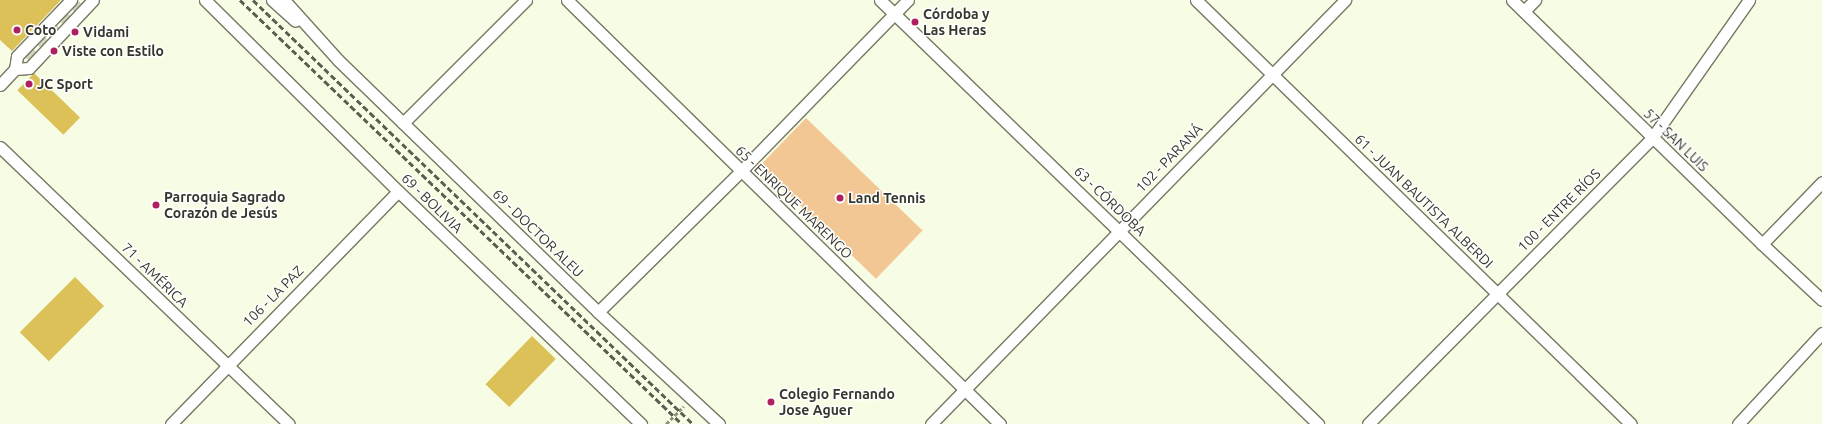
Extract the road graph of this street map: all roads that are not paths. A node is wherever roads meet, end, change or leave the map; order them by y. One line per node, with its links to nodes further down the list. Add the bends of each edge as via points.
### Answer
1 (71, 0): 18 (street, via 17,56)
2 (93, 0): 18 (street, via 29,68)
3 (205, 0): 26 (street, 69 - BOLIVIA)
4 (272, 0): 17 (street, 69 - DOCTOR ALEU)
5 (284, 0): 17 (street, 69 - DOCTOR ALEU)
6 (526, 0): 21 (street)
7 (568, 0): 24 (street, 65 - ENRIQUE MARENGO)
8 (880, 0): 16 (street, 63 - CÓRDOBA)
9 (908, 0): 16 (street)
10 (1196, 0): 19 (street, 61 - JUAN BAUTISTA ALBERDI)
11 (1345, 0): 19 (street, 102 - PARANÁ)
12 (1512, 0): 15 (street, 57 - SAN LUIS)
13 (1534, 0): 15 (street)
14 (1749, 0): 22 (street, 100 - ENTRE RÍOS)
15 (1524, 11): 22 (street, 57 - SAN LUIS)
16 (894, 14): 24 (street); 27 (street, 63 - CÓRDOBA)
17 (338, 60): 21 (street, 69 - DOCTOR ALEU)
18 (15, 69): 20 (street)
19 (1273, 74): 27 (street, 102 - PARANÁ); 29 (street, 61 - JUAN BAUTISTA ALBERDI)
20 (0, 85)
21 (403, 123): 31 (street, 69 - DOCTOR ALEU)
22 (1652, 138): 28 (street, 57 - SAN LUIS); 29 (street, 100 - ENTRE RÍOS)
23 (0, 148): 33 (street, 71 - AMÉRICA)
24 (741, 172): 31 (street); 34 (street, 65 - ENRIQUE MARENGO)
25 (1822, 182): 28 (street)
26 (398, 191): 33 (street, 106 - LA PAZ); 37 (street, 69 - BOLIVIA)
27 (1120, 230): 34 (street, 102 - PARANÁ); 41 (street, 63 - CÓRDOBA)
28 (1762, 244): 30 (street, 57 - SAN LUIS)
29 (1497, 294): 42 (street, 100 - ENTRE RÍOS); 43 (street, 61 - JUAN BAUTISTA ALBERDI)
30 (1822, 300)
31 (598, 312): 38 (street, 69 - DOCTOR ALEU)
32 (1822, 333): 44 (street)
33 (227, 365): 35 (street, 106 - LA PAZ); 36 (street, 71 - AMÉRICA)
34 (964, 389): 39 (street, 102 - PARANÁ); 40 (street, 65 - ENRIQUE MARENGO)
35 (171, 424)
36 (289, 424)
37 (641, 424)
38 (719, 424)
39 (931, 424)
40 (1000, 424)
41 (1318, 424)
42 (1368, 424)
43 (1631, 424)
44 (1738, 424)

